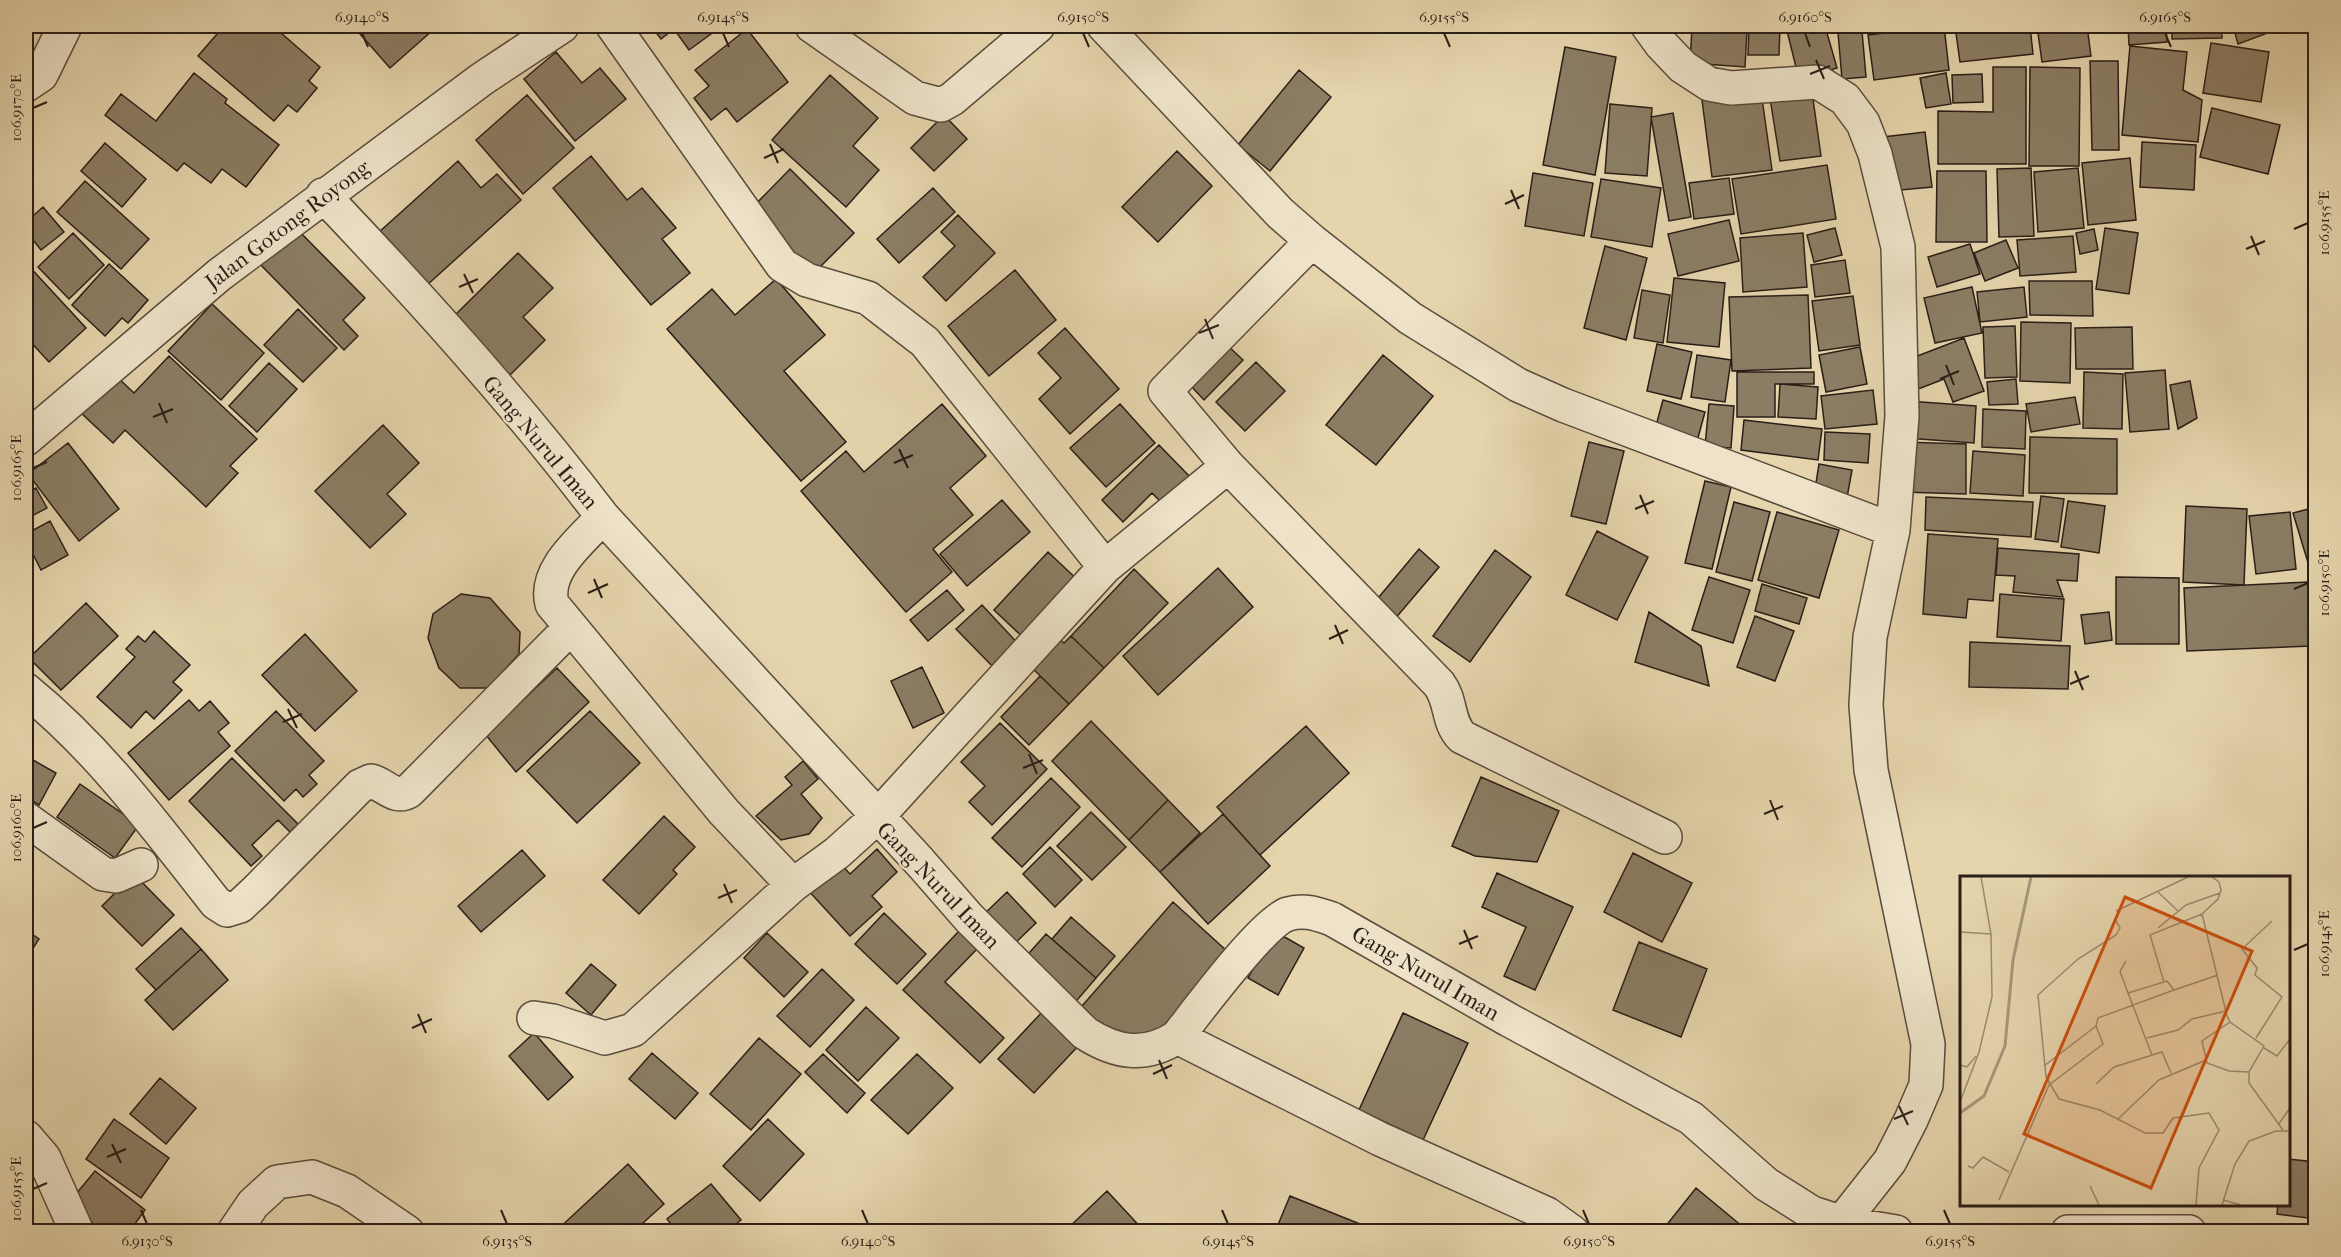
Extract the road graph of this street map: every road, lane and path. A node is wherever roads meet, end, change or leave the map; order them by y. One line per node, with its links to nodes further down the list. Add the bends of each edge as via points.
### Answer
1 (65, 26): 8 (street, via 49,63)
2 (562, 26): 9 (street, Jalan Gotong Royong)
3 (613, 26): 15 (street, via 782,265 807,280 868,298 925,342)
4 (812, 26): 5 (street, via 915,98 941,105)
5 (1038, 26)
6 (1104, 26): 10 (street, via 1280,213)
7 (1648, 26): 14 (street, via 1683,67 1709,84 1731,88 1818,82 1845,99 1863,123 1875,154 1898,247 1902,416)
8 (26, 86)
9 (323, 195): 11 (street, Jalan Gotong Royong, via 219,274); 13 (street, Gang Nurul Iman, via 400,276 561,462)
10 (1312, 241): 12 (street, via 1165,391); 14 (street, via 1410,318 1518,385)
11 (26, 439)
12 (1228, 466): 15 (street); 20 (street, via 1439,684 1448,699 1454,728 1462,737)
13 (603, 517): 16 (street, Gang Nurul Iman, via 560,566 549,591 552,604); 18 (street)
14 (1893, 530): 26 (street, via 1870,637 1866,705 1872,770 1928,1044 1926,1085 1890,1161)
15 (1105, 567): 18 (street)
16 (571, 627): 17 (street, via 409,791 396,795 371,781 360,786 240,906 227,910 209,894 117,776); 22 (street, Gang Nurul Iman, via 724,812)
17 (26, 690)
18 (878, 816): 22 (street, Gang Nurul Iman); 24 (street, Gang Nurul Iman, via 969,918 1085,1033 1107,1047 1126,1051 1168,1043)
19 (26, 819): 21 (street, via 103,873 116,876)
20 (1665, 837)
21 (141, 866)
22 (793, 885): 23 (street, via 633,1030 605,1038)
23 (534, 1018)
24 (1177, 1037): 26 (street, Gang Nurul Iman, via 1247,950 1276,922 1285,915 1310,912 1332,919 1691,1118 1766,1184); 30 (street, via 1380,1139 1546,1214)
25 (26, 1137): 27 (street, via 44,1158)
26 (1830, 1223): 31 (street)
27 (77, 1232)
28 (234, 1232): 29 (street, via 253,1204 277,1182 312,1177 347,1191)
29 (407, 1232)
30 (1572, 1232)
31 (1896, 1232)
32 (2068, 1232): 33 (street)
33 (2189, 1232)

